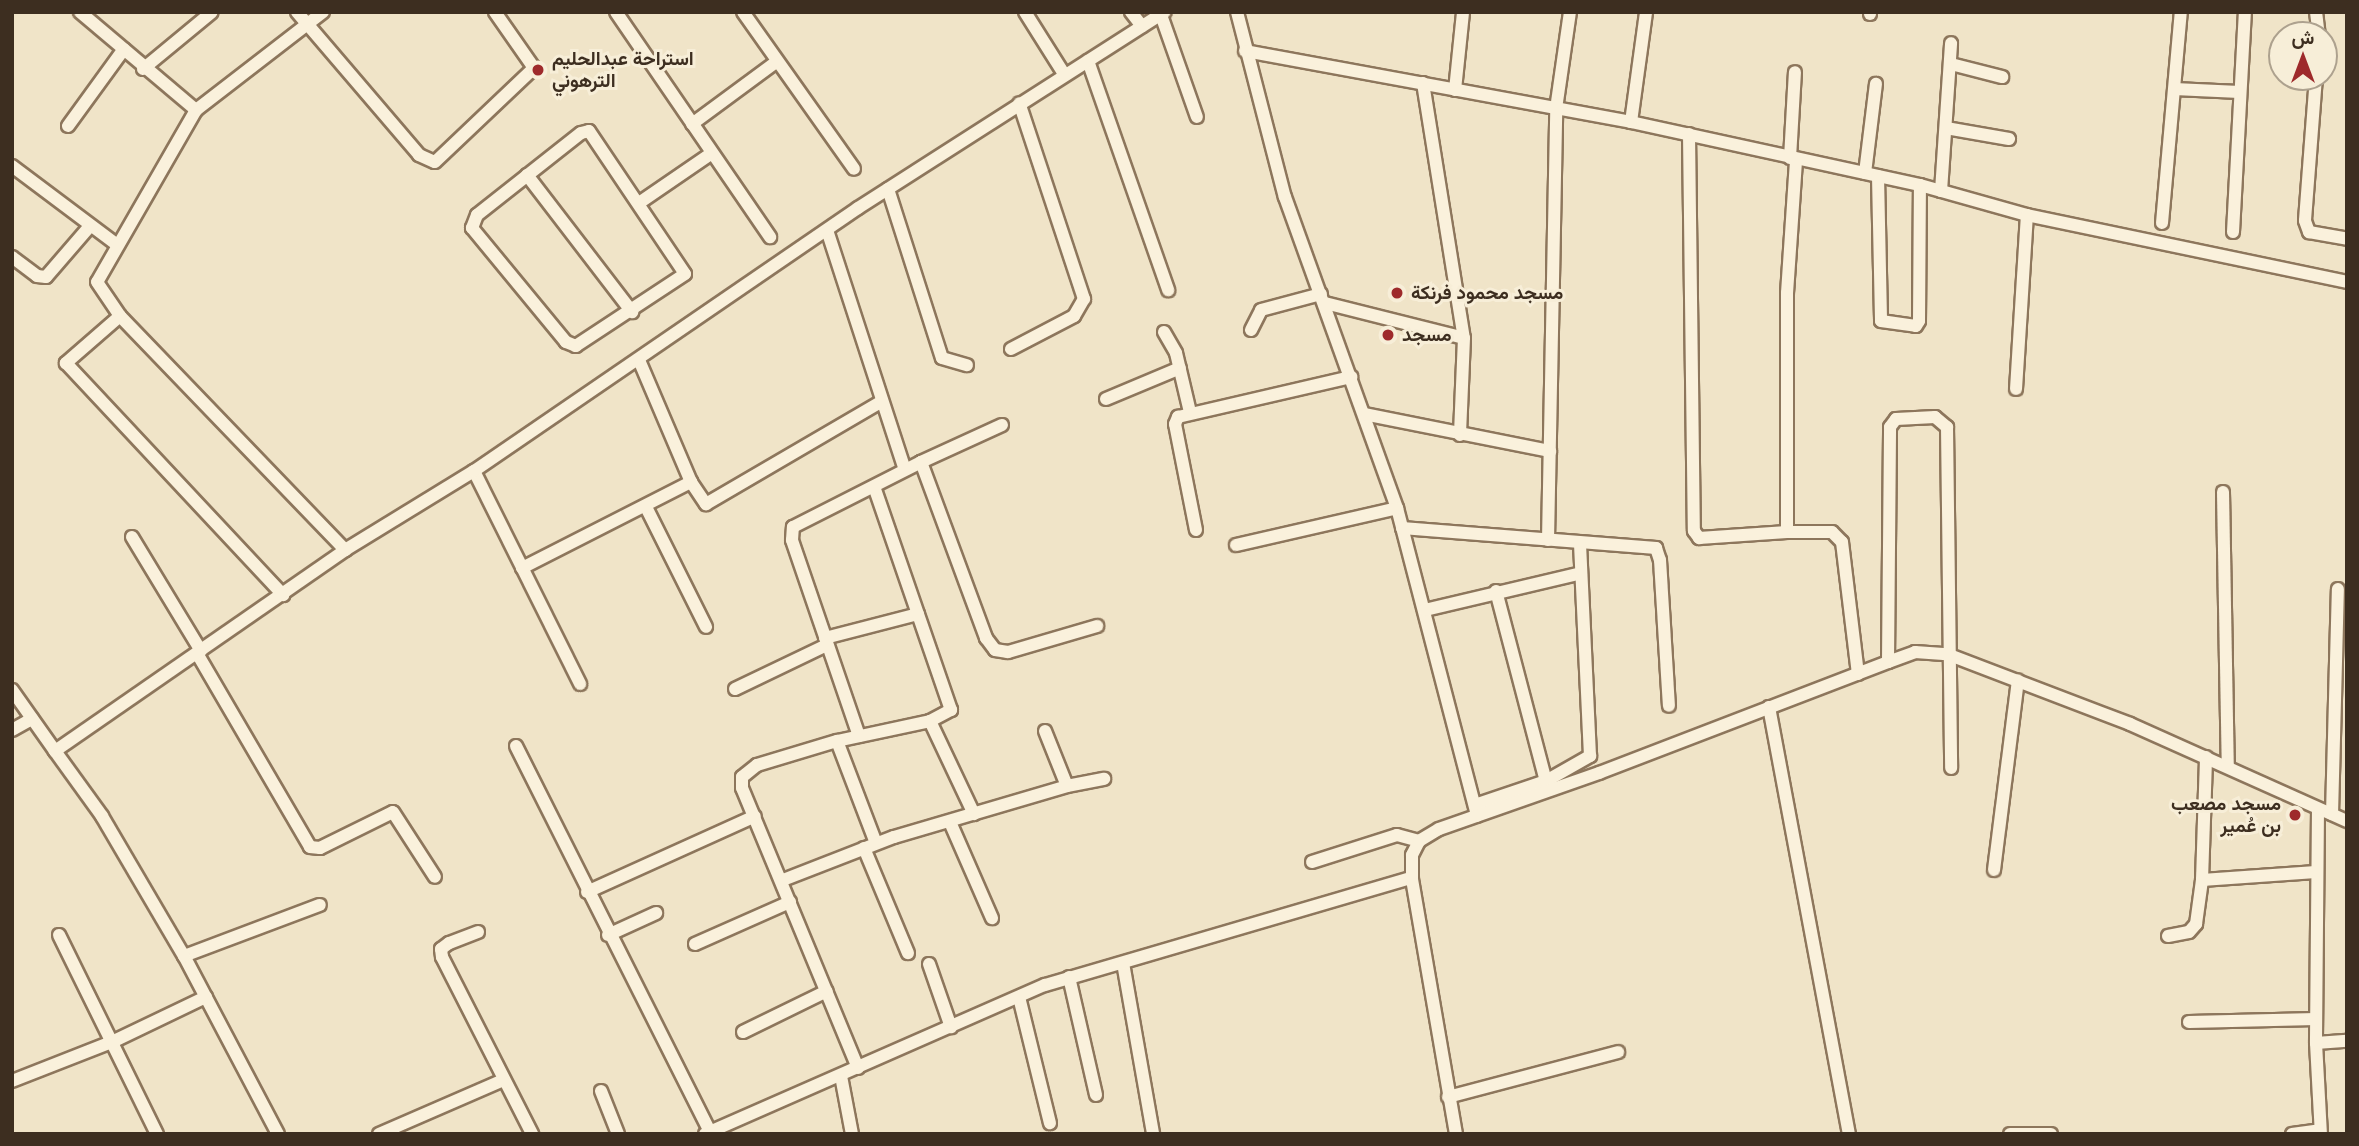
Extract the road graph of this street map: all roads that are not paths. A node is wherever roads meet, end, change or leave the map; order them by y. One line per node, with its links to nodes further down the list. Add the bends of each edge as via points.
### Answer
1 (212, 12): 25 (street)
2 (297, 12): 17 (street)
3 (323, 12): 17 (street)
4 (495, 12): 17 (street, via 534,68 435,162 419,155)
5 (616, 12): 40 (street)
6 (743, 12): 23 (street)
7 (1025, 12): 27 (street)
8 (1131, 12): 18 (street)
9 (1237, 12): 21 (street)
10 (1463, 12): 32 (street)
11 (1570, 12): 36 (street)
12 (1646, 12): 39 (street)
13 (2181, 12): 31 (street)
14 (2245, 12): 34 (street)
15 (1163, 14): 18 (street); 38 (street)
16 (89, 15): 20 (street)
17 (307, 24): 37 (street)
18 (1142, 26): 22 (street)
19 (1951, 43): 24 (street)
20 (124, 49): 25 (street); 41 (street)
21 (1245, 51): 29 (street); 66 (street, via 1285,197)
22 (1088, 61): 27 (street); 65 (street)
23 (776, 62): 40 (street); 48 (street)
24 (1951, 64): 28 (street); 42 (street)
25 (143, 69): 37 (street)
26 (1795, 72): 46 (street)
27 (1064, 74): 35 (street)
28 (2002, 77)
29 (1423, 83): 32 (street); 71 (street)
30 (1876, 84): 49 (street)
31 (2175, 89): 34 (street); 56 (street)
32 (1455, 90): 36 (street)
33 (2315, 91): 61 (street, via 2305,221 2309,232)
34 (2239, 92): 59 (street)
35 (1019, 103): 52 (street); 72 (street, via 1083,305 1074,317)
36 (1556, 109): 39 (street); 84 (street)
37 (196, 110): 62 (street)
38 (1197, 117)
39 (1631, 122): 43 (street)
40 (692, 124): 45 (street)
41 (68, 126)
42 (1946, 128): 44 (street); 53 (street)
43 (1689, 134): 46 (street); 95 (street, via 1693,531 1699,538)
44 (2009, 139)
45 (712, 153): 54 (street); 60 (street)
46 (1793, 159): 49 (street); 95 (street, via 1787,293)
47 (12, 166): 57 (street)
48 (854, 169)
49 (1871, 174): 51 (street); 51 (street, via 1881,321 1916,326)
50 (527, 175): 54 (street, via 580,133 589,131); 67 (street); 67 (street, via 477,215 473,234 570,345 583,345)
51 (1920, 184): 53 (street)
52 (888, 189): 58 (street); 74 (street, via 942,358)
53 (1941, 191): 55 (street)
54 (639, 203): 67 (street, via 685,274)
55 (2027, 215): 64 (street); 77 (street)
56 (2162, 223)
57 (90, 226): 62 (street); 63 (street, via 46,277 37,276)
58 (827, 230): 73 (street); 79 (street)
59 (2233, 232)
60 (770, 237)
61 (2347, 240)
62 (116, 244): 68 (street, via 97,282)
63 (12, 257)
64 (2347, 282)
65 (1168, 290)
66 (1323, 298): 69 (street, via 1261,310); 71 (street); 76 (street)
67 (632, 312)
68 (120, 316): 100 (street); 105 (street, via 66,363)
69 (1251, 330)
70 (1164, 332): 75 (street)
71 (1464, 338): 83 (street)
72 (1011, 349)
73 (639, 360): 87 (street); 88 (street)
74 (967, 365)
75 (1180, 368): 78 (street); 80 (street)
76 (1351, 377): 80 (street); 81 (street)
77 (2016, 389)
78 (1106, 398)
79 (882, 401): 86 (street); 88 (street, via 713,502 701,502)
80 (1190, 412): 94 (street, via 1175,424)
81 (1364, 414): 83 (street); 92 (street)
82 (1002, 425): 85 (street)
83 (1460, 435): 84 (street)
84 (1550, 451): 97 (street)
85 (921, 462): 86 (street); 108 (street, via 986,638 995,650 1008,652)
86 (905, 470): 89 (street)
87 (474, 471): 100 (street); 101 (street)
88 (691, 482): 91 (street)
89 (874, 486): 107 (street); 110 (street, via 793,527 792,540)
90 (2223, 492): 130 (street)
91 (646, 507): 101 (street); 109 (street)
92 (1397, 508): 93 (street); 99 (street)
93 (1402, 528): 97 (street); 106 (street)
94 (1196, 530)
95 (1787, 532): 114 (street, via 1832,532 1842,542)
96 (132, 537): 111 (street)
97 (1548, 540): 98 (street)
98 (1580, 542): 102 (street); 119 (street, via 1652,546 1658,551)
99 (1236, 545)
100 (345, 550): 105 (street)
101 (522, 568): 116 (street)
102 (1581, 573): 104 (street); 133 (street, via 1593,743 1582,764)
103 (2338, 589): 138 (street)
104 (1496, 591): 106 (street); 133 (street)
105 (283, 595): 111 (street)
106 (1425, 610): 136 (street)
107 (918, 614): 110 (street); 122 (street, via 951,701 947,715)
108 (1097, 626)
109 (706, 627)
110 (826, 642): 117 (street); 125 (street)
111 (200, 653): 128 (street); 147 (street, via 310,847 320,848 393,812)
112 (1947, 654): 113 (street, via 1915,652); 113 (street, via 1947,427 1935,417 1896,419 1890,428); 115 (street); 131 (street)
113 (1888, 662): 114 (street)
114 (1858, 674): 120 (street)
115 (2018, 681): 129 (street); 145 (street)
116 (580, 684)
117 (735, 689)
118 (12, 690): 121 (street)
119 (1669, 706)
120 (1769, 707): 136 (street); 195 (street)
121 (32, 719): 123 (street); 128 (street)
122 (930, 721): 125 (street); 137 (street)
123 (12, 730)
124 (1045, 731): 134 (street)
125 (859, 736): 126 (street)
126 (837, 741): 139 (street, via 747,771 742,788); 143 (street)
127 (516, 746): 151 (street)
128 (55, 751): 162 (street, via 102,816)
129 (2206, 757): 130 (street); 150 (street)
130 (2228, 766): 135 (street)
131 (1951, 768)
132 (1104, 779): 134 (street)
133 (1546, 781): 136 (street)
134 (1067, 786): 137 (street)
135 (2318, 809): 138 (street); 146 (street)
136 (1476, 811): 142 (street)
137 (974, 814): 141 (street)
138 (2332, 814): 140 (street)
139 (755, 817): 149 (street); 151 (street)
140 (2347, 821)
141 (950, 822): 143 (street); 155 (street)
142 (1419, 841): 144 (street, via 1397,835); 148 (street, via 1412,855)
143 (870, 846): 149 (street); 161 (street)
144 (1311, 862)
145 (1994, 870)
146 (2316, 872): 150 (street); 169 (street)
147 (435, 877)
148 (1412, 878): 163 (street); 183 (street)
149 (783, 880): 152 (street)
150 (2202, 880): 159 (street, via 2193,929)
151 (587, 892): 158 (street)
152 (790, 902): 160 (street); 166 (street)
153 (320, 905): 162 (street)
154 (656, 913): 158 (street)
155 (992, 918)
156 (478, 932): 179 (street, via 449,943 441,949 442,957)
157 (59, 935): 173 (street)
158 (608, 935): 185 (street)
159 (2168, 936)
160 (695, 944)
161 (908, 953)
162 (184, 956): 167 (street)
163 (1122, 963): 165 (street); 193 (street)
164 (929, 964): 171 (street)
165 (1069, 976): 168 (street); 182 (street)
166 (827, 991): 172 (street); 177 (street)
167 (206, 997): 173 (street); 188 (street)
168 (1019, 997): 171 (street); 184 (street)
169 (2316, 1019): 170 (street); 175 (street)
170 (2189, 1022)
171 (951, 1027): 177 (street)
172 (743, 1032)
173 (114, 1041): 180 (street); 187 (street)
174 (2347, 1041): 175 (street)
175 (2316, 1043): 186 (street)
176 (1618, 1052): 183 (street)
177 (858, 1068): 178 (street)
178 (841, 1076): 185 (street); 192 (street)
179 (503, 1080): 189 (street); 190 (street)
180 (12, 1081)
181 (600, 1091): 191 (street)
182 (1096, 1095)
183 (1448, 1097): 194 (street)
184 (1050, 1123)
185 (708, 1132)
186 (2320, 1132): 198 (street)
187 (157, 1134)
188 (278, 1134)
189 (379, 1134)
190 (532, 1134)
191 (618, 1134)
192 (852, 1134)
193 (1153, 1134)
194 (1456, 1134)
195 (1849, 1134)
196 (2010, 1134): 197 (street)
197 (2051, 1134)
198 (2292, 1134)

